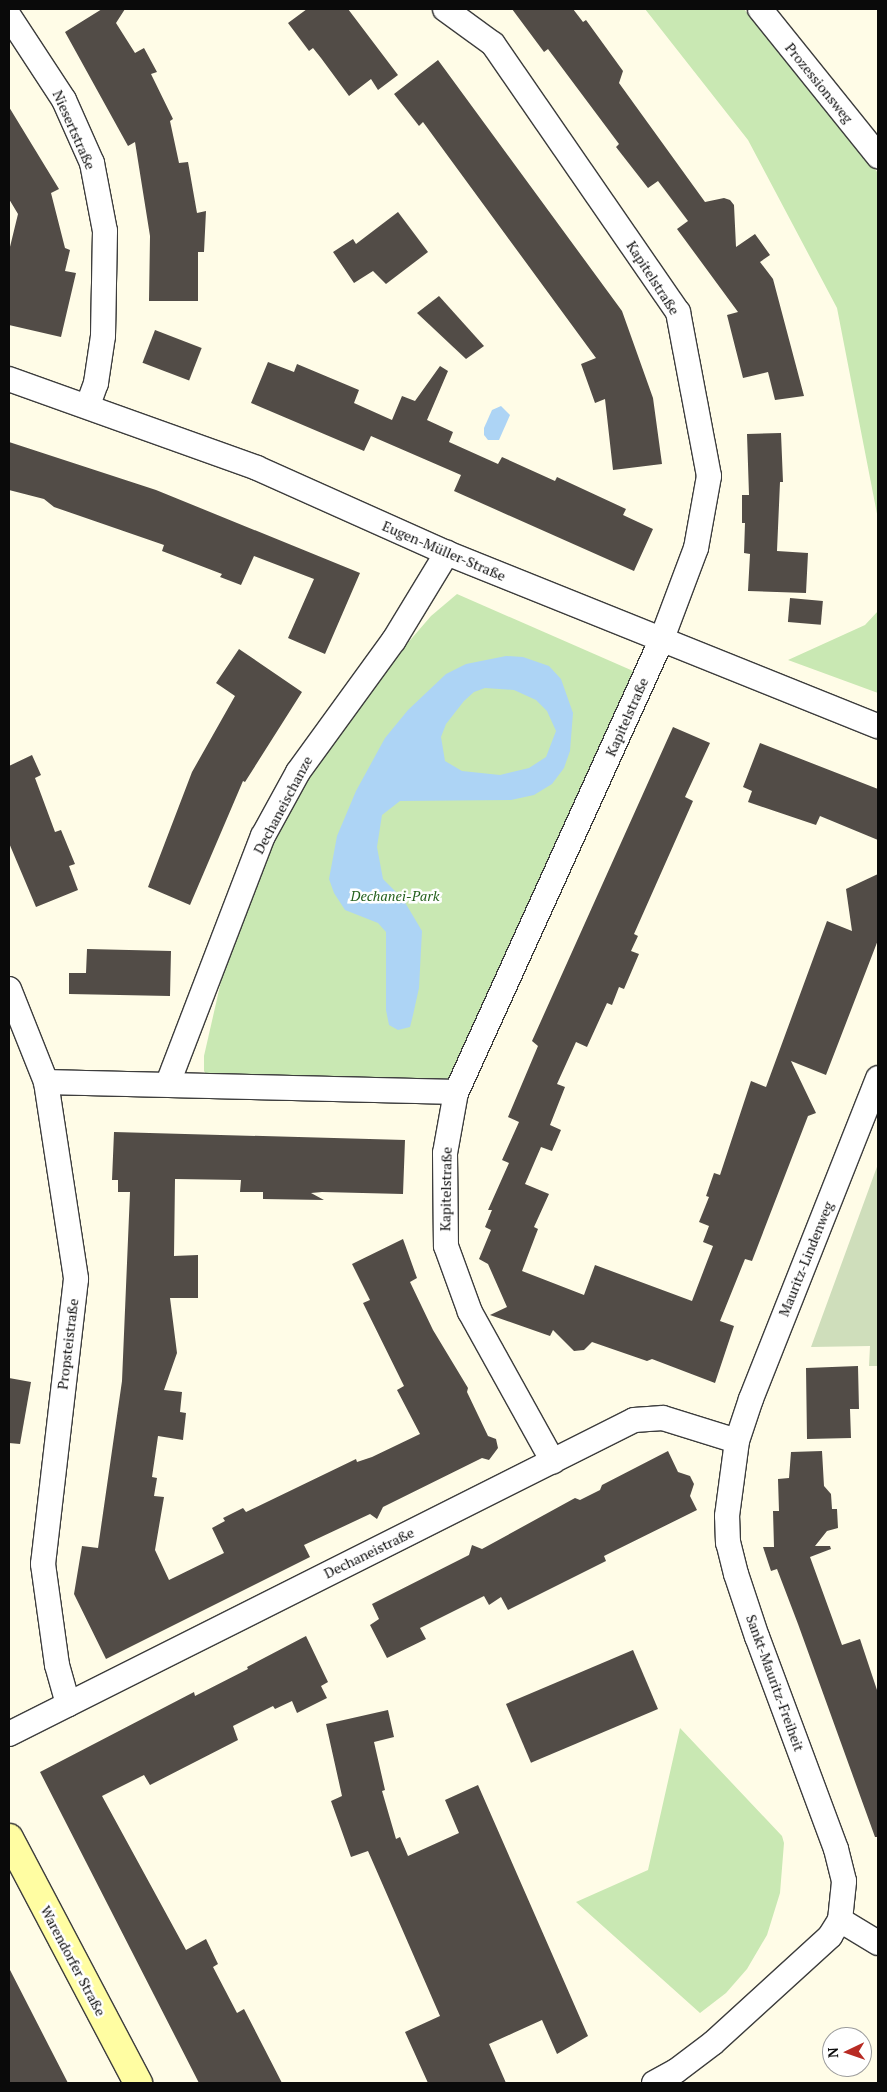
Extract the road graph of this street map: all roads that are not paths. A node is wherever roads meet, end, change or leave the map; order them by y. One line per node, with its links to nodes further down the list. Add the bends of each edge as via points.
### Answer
1 (445, 9): 8 (street, Kapitelstraße, via 493,44 678,312 710,476 696,548)
2 (760, 9): 4 (street, Prozessionsweg)
3 (9, 16): 6 (street, Niesertstraße, via 64,100 92,163 105,231 103,336 96,383)
4 (878, 156)
5 (9, 379): 6 (street, Eugen-Müller-Straße)
6 (88, 405): 7 (street, Eugen-Müller-Straße, via 257,468)
7 (447, 553): 8 (street, Eugen-Müller-Straße); 13 (street, Dechaneischanze, via 394,640 298,772 263,836)
8 (661, 642): 9 (street, Eugen-Müller-Straße); 14 (street, Kapitelstraße)
9 (878, 726)
10 (9, 990): 12 (street, Propsteistraße)
11 (878, 1078): 15 (street, Mauritz-Lindenweg, via 751,1398)
12 (46, 1082): 13 (street); 17 (street, Propsteistraße, via 76,1279 43,1564 58,1665)
13 (168, 1083): 14 (street)
14 (456, 1092): 16 (street, Kapitelstraße, via 445,1153 446,1246 470,1312)
15 (737, 1441): 16 (street, Dechaneistraße, via 662,1418 634,1420); 20 (street, Sankt-Mauritz-Freiheit, via 726,1516 728,1543 757,1637 836,1849 844,1882)
16 (554, 1462): 17 (street, Dechaneistraße)
17 (68, 1704): 18 (street, Dechaneistraße)
18 (9, 1734)
19 (9, 1838): 22 (main road, Warendorfer Straße)
20 (840, 1920): 21 (street); 23 (street, Sankt-Mauritz-Freiheit, via 830,1936 713,2043)
21 (878, 1943)
22 (138, 2083)
23 (654, 2083)

